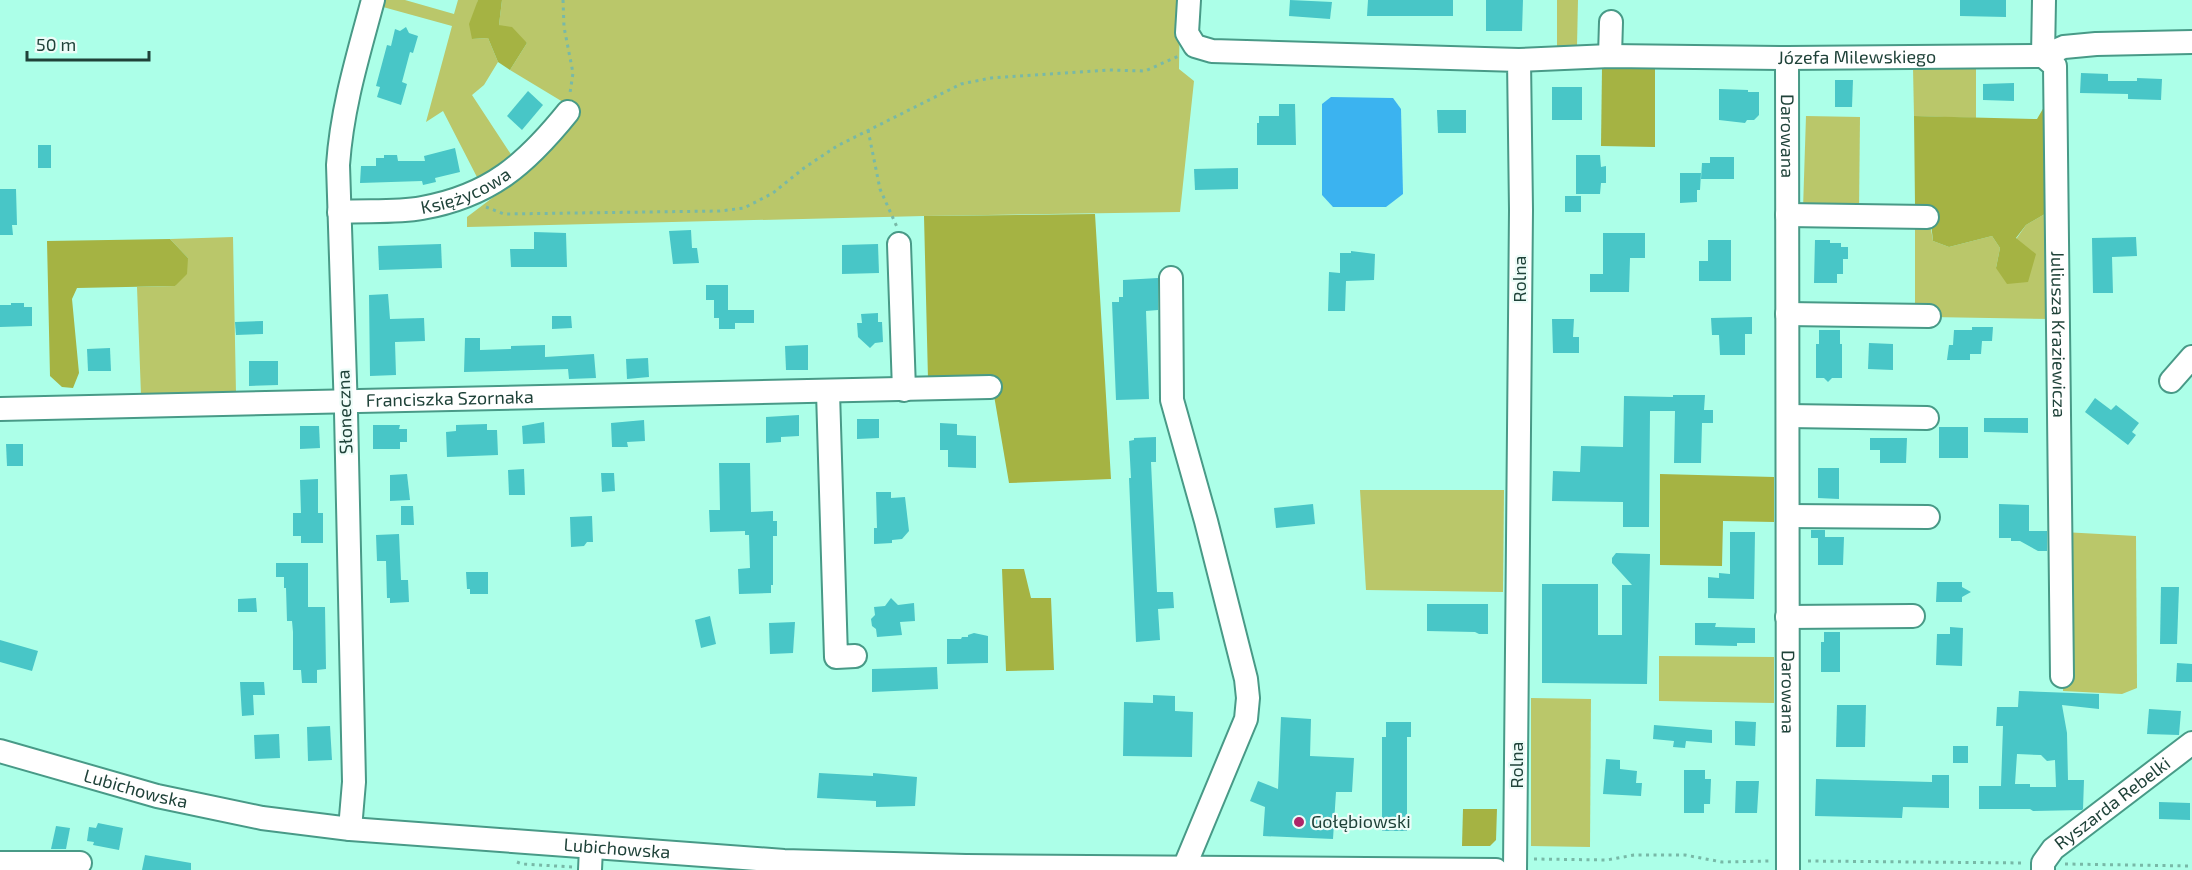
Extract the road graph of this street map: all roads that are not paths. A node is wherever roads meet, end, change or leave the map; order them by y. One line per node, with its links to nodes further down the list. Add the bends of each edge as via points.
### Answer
1 (373, 0): 11 (street, Słoneczna, via 341,127)
2 (1189, 0): 9 (street, via 1187,33 1195,46 1212,51)
3 (2044, 0): 7 (street, Juliusza Kraziewicza)
4 (1611, 22): 6 (street)
5 (2192, 42): 7 (street, Józefa Milewskiego, via 2064,47)
6 (1610, 56): 8 (street, Józefa Milewskiego); 9 (street, Józefa Milewskiego)
7 (2043, 56): 8 (street, Józefa Milewskiego); 32 (street, Juliusza Kraziewicza, via 2055,66)
8 (1787, 58): 12 (street, Darowana)
9 (1519, 60): 37 (street, Rolna)
10 (568, 112): 11 (street, Księżycowa, via 525,160 462,199 420,208)
11 (339, 212): 23 (street, Słoneczna)
12 (1787, 215): 13 (street); 16 (street, Darowana)
13 (1927, 216)
14 (899, 244): 21 (street)
15 (1171, 278): 44 (street, via 1172,400 1238,645 1248,698 1245,719)
16 (1787, 314): 17 (street); 25 (street, Darowana)
17 (1929, 316)
18 (2192, 357): 19 (street)
19 (2171, 381)
20 (990, 387): 21 (street, Franciszka Szornaka)
21 (904, 390): 22 (street, Franciszka Szornaka)
22 (828, 392): 23 (street, Franciszka Szornaka); 31 (street, via 836,657)
23 (345, 402): 24 (street, Franciszka Szornaka); 35 (street, Słoneczna, via 354,782)
24 (0, 409)
25 (1788, 416): 26 (street); 27 (street, Darowana)
26 (1927, 418)
27 (1788, 516): 28 (street); 30 (street, Darowana)
28 (1928, 517)
29 (1913, 616): 30 (street)
30 (1787, 617): 41 (street, Darowana)
31 (855, 656)
32 (2062, 676)
33 (2192, 743): 42 (street, Ryszarda Rebelki, via 2053,849)
34 (0, 751): 35 (street, Lubichowska, via 192,804)
35 (350, 829): 36 (street, Lubichowska)
36 (590, 859): 40 (street, Lubichowska)
37 (1516, 859)
38 (0, 862): 39 (street)
39 (80, 863)
40 (747, 864): 43 (street, Lubichowska)
41 (1798, 865)
42 (2043, 867)
43 (1035, 868): 44 (street, Lubichowska)
44 (1184, 868): 45 (street, Lubichowska)
45 (1449, 869): 46 (street, Lubichowska)
46 (1496, 870)

